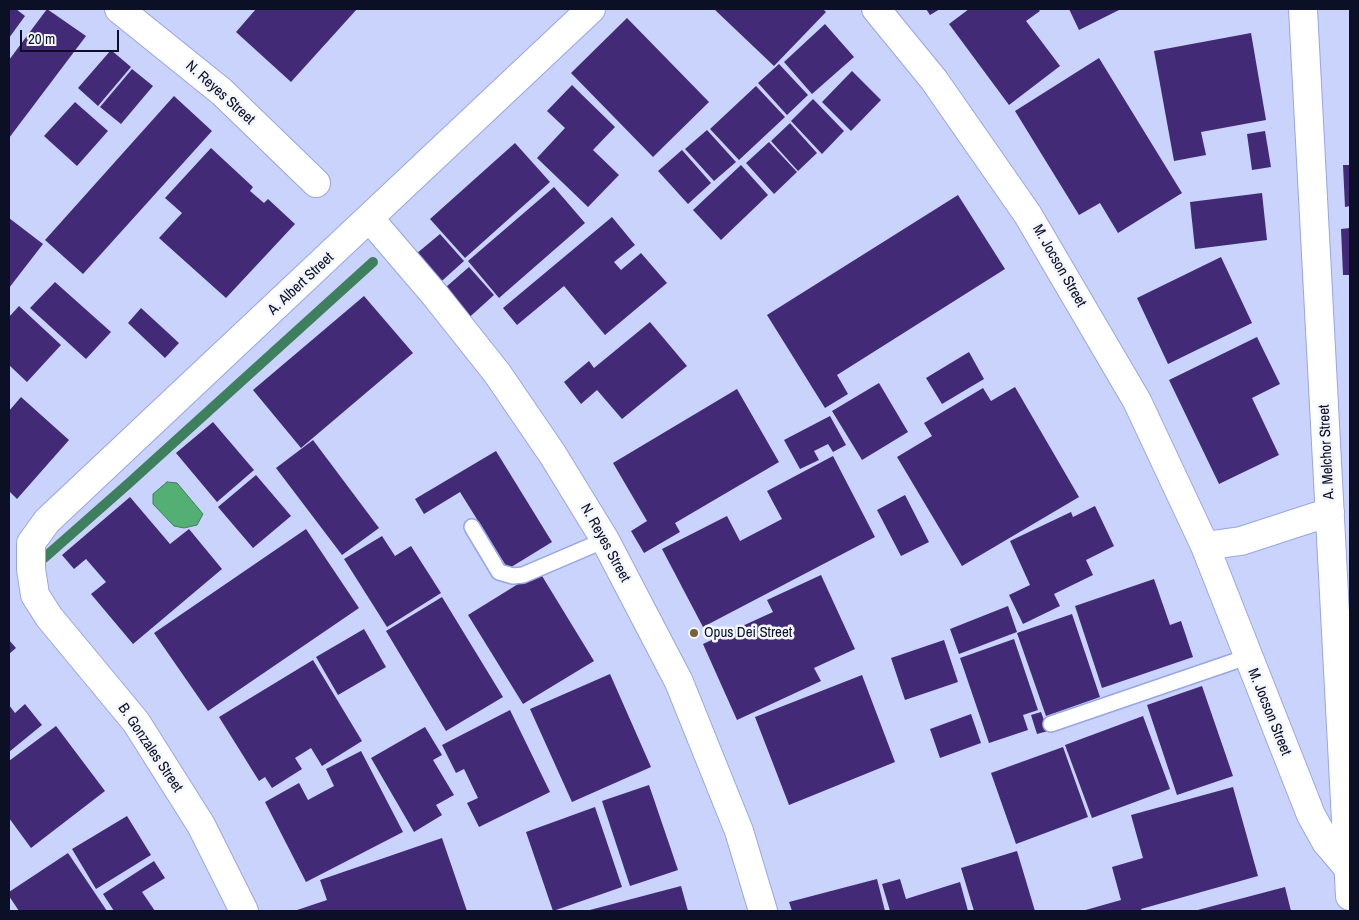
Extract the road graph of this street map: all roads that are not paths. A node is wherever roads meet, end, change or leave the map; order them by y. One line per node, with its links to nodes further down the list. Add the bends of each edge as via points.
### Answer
1 (119, 9): 5 (street, N. Reyes Street, via 222,92)
2 (591, 9): 6 (street, A. Albert Street)
3 (876, 9): 10 (street, M. Jocson Street, via 934,80 1028,215 1137,401)
4 (1304, 9): 7 (street, A. Melchor Street)
5 (316, 183)
6 (370, 219): 9 (street, N. Reyes Street, via 436,294 497,373); 11 (street, A. Albert Street, via 47,521 31,543)
7 (1330, 512): 10 (street, via 1240,541); 14 (street, A. Melchor Street)
8 (472, 527): 9 (lane, via 499,572 513,576)
9 (605, 540): 17 (street, N. Reyes Street, via 679,682 739,831)
10 (1205, 546): 12 (street, M. Jocson Street)
11 (31, 569): 16 (street, B. Gonzales Street, via 35,595 49,617 136,722 201,825)
12 (1247, 657): 13 (lane); 14 (street, M. Jocson Street, via 1311,815 1326,842)
13 (1051, 724)
14 (1349, 869): 15 (street, A. Melchor Street)
15 (1350, 896)
16 (244, 911)
17 (763, 911)

